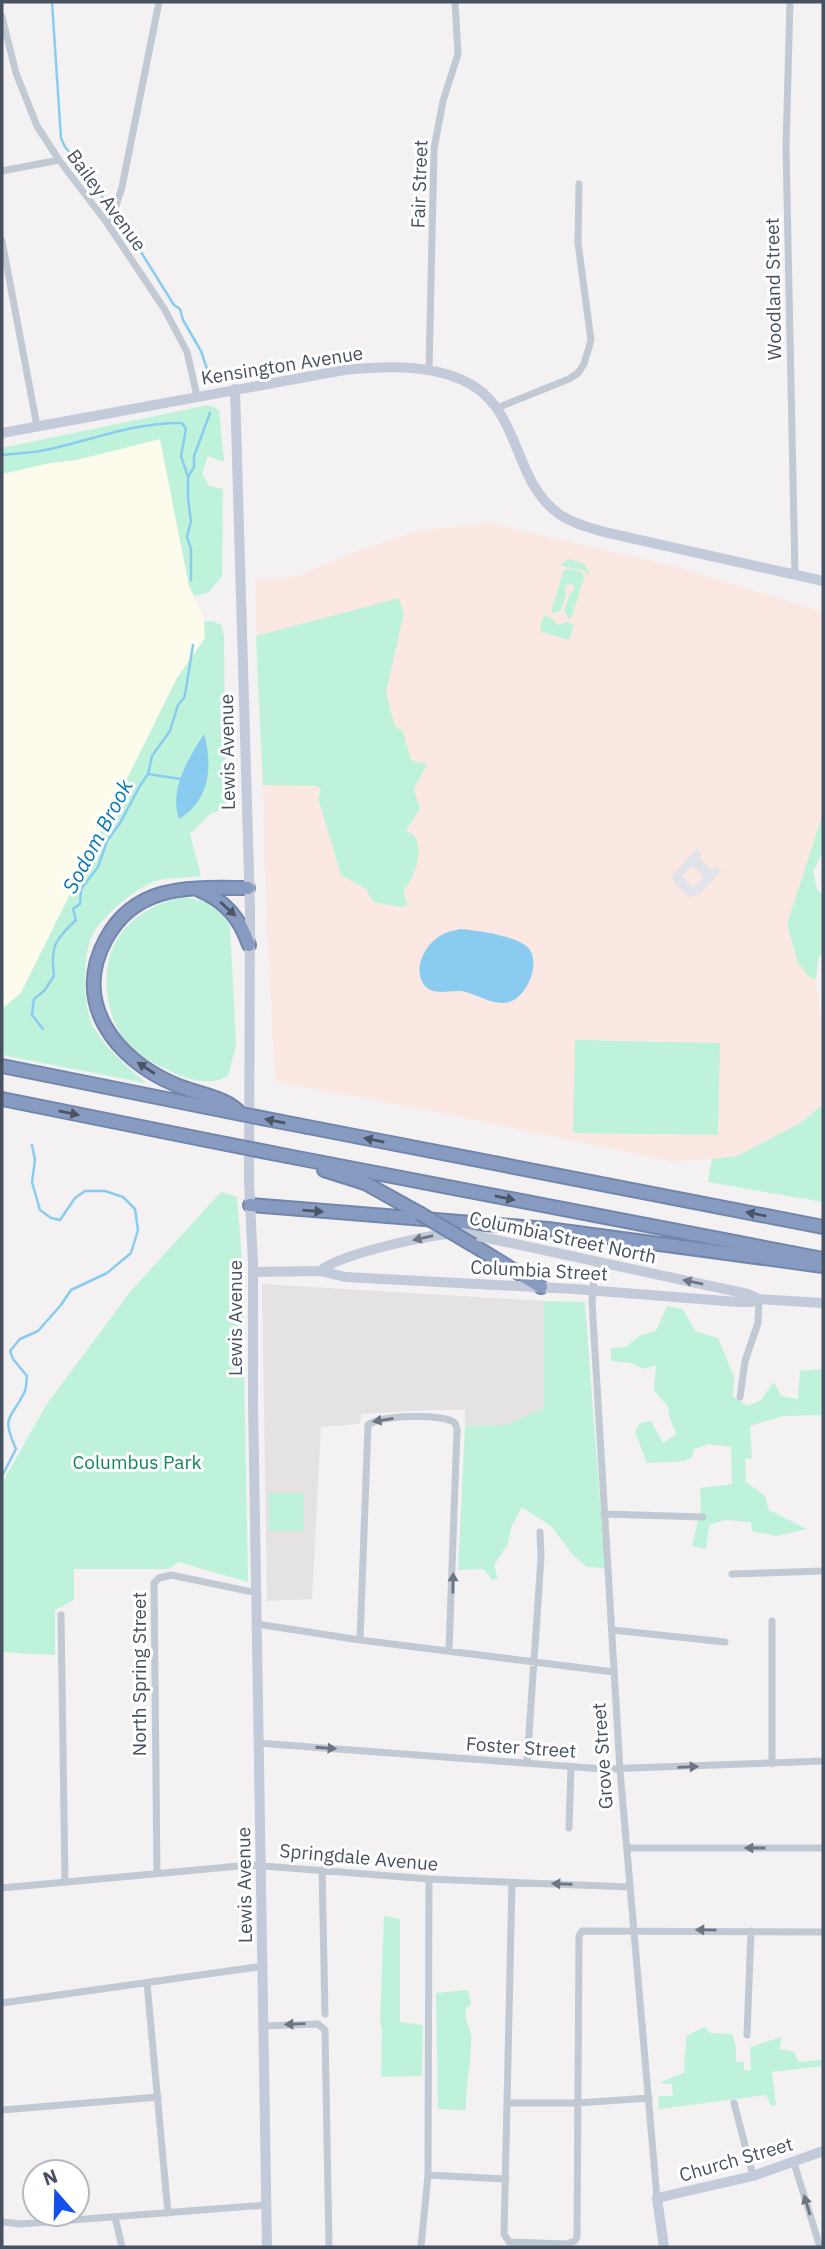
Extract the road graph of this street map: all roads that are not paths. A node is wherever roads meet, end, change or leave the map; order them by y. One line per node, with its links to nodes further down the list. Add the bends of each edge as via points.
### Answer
1 (159, 2): 8 (street, via 122,187)
2 (455, 2): 10 (street, Fair Street, via 458,54 434,149)
3 (789, 2): 16 (street, Woodland Street, via 786,147)
4 (2, 17): 5 (street, Bailey Avenue, via 29,110)
5 (59, 160): 6 (street); 8 (street, Bailey Avenue)
6 (2, 171)
7 (579, 184): 13 (street, via 578,243 590,328 589,354 569,379)
8 (107, 223): 12 (street, Bailey Avenue, via 176,330 189,359)
9 (2, 241): 14 (street)
10 (429, 371): 11 (main road, Kensington Avenue, via 344,370); 13 (main road, Kensington Avenue, via 477,388)
11 (235, 389): 12 (main road, Kensington Avenue); 19 (main road, Lewis Avenue)
12 (197, 396): 14 (main road, Kensington Avenue)
13 (497, 408): 16 (main road, Kensington Avenue, via 538,493 571,521)
14 (37, 426): 15 (main road, Kensington Avenue)
15 (2, 433)
16 (795, 575): 17 (main road, Kensington Avenue)
17 (823, 581)
18 (192, 888): 19 (highway); 20 (highway, one-way to 20, via 230,910); 23 (highway, one-way to 18, via 128,1056 104,1027 95,994 100,953 121,918 153,896)
19 (248, 888): 20 (main road, Lewis Avenue)
20 (249, 945): 25 (main road, Lewis Avenue)
21 (2, 1066): 23 (highway)
22 (2, 1100): 24 (highway, one-way to 24, bridge)
23 (206, 1102): 26 (highway, one-way to 23, bridge, via 242,1114 231,1104)
24 (291, 1158): 27 (highway, one-way to 27); 32 (highway, bridge, via 365,1183)
25 (250, 1205): 29 (highway, one-way to 29, via 538,1228); 31 (main road, Lewis Avenue)
26 (823, 1227)
27 (823, 1259)
28 (600, 1262): 30 (main road, Columbia Street North, one-way to 30, via 452,1233 336,1261); 33 (street, Grove Street); 34 (main road, Columbia Street North, one-way to 28)
29 (823, 1266)
30 (320, 1271): 31 (main road, Columbia Street); 32 (main road, Columbia Street, via 345,1277)
31 (253, 1272): 42 (main road, Lewis Avenue)
32 (541, 1287): 33 (main road, Columbia Street)
33 (593, 1290): 34 (main road, Columbia Street, via 741,1302); 37 (street, Grove Street)
34 (759, 1299): 35 (main road, Columbia Street); 36 (street, via 758,1323 745,1361)
35 (823, 1303)
36 (740, 1397)
37 (604, 1514): 38 (street); 46 (street, Grove Street)
38 (703, 1517)
39 (540, 1532): 50 (street)
40 (823, 1571): 41 (street)
41 (732, 1574)
42 (257, 1593): 45 (main road, Lewis Avenue); 63 (street, North Spring Street, via 171,1575 155,1583)
43 (61, 1615): 65 (street)
44 (772, 1621): 55 (street)
45 (257, 1624): 47 (street); 52 (main road, Lewis Avenue)
46 (612, 1630): 48 (street); 51 (street, Grove Street)
47 (360, 1640): 49 (street); 49 (street, one-way to 47, via 457,1429 442,1416 378,1419 368,1425)
48 (725, 1642)
49 (449, 1651): 50 (street)
50 (534, 1662): 51 (street); 54 (street)
51 (614, 1672): 57 (street, Grove Street)
52 (258, 1743): 54 (street, Foster Street, one-way to 54); 61 (main road, Lewis Avenue)
53 (823, 1762): 55 (street, Foster Street)
54 (527, 1763): 56 (street, Foster Street)
55 (772, 1764): 57 (street, Foster Street, one-way to 55)
56 (571, 1767): 57 (street, Foster Street); 58 (street)
57 (620, 1770): 59 (street, Grove Street)
58 (569, 1828)
59 (627, 1848): 60 (street, one-way to 59); 67 (street, Grove Street)
60 (823, 1848)
61 (261, 1865): 62 (street, Springdale Avenue); 63 (street, Springdale Avenue); 72 (main road, Lewis Avenue)
62 (322, 1870): 64 (street, Springdale Avenue); 75 (street)
63 (158, 1873): 65 (street, Springdale Avenue)
64 (429, 1880): 66 (street, Springdale Avenue); 86 (street)
65 (65, 1882): 68 (street, Springdale Avenue)
66 (512, 1883): 67 (street, Springdale Avenue, one-way to 66); 80 (street)
67 (630, 1887): 69 (street, Grove Street)
68 (2, 1888)
69 (634, 1930): 70 (street, one-way to 69); 79 (street, Grove Street); 81 (street, via 587,1929 579,1936)
70 (751, 1931): 71 (street); 77 (street)
71 (823, 1932)
72 (264, 1966): 73 (street); 76 (main road, Lewis Avenue)
73 (148, 1983): 74 (street); 78 (street)
74 (2, 2003)
75 (325, 2014)
76 (263, 2026): 90 (main road, Lewis Avenue); 96 (street, one-way to 76, via 324,2028 318,2024)
77 (747, 2035)
78 (158, 2097): 83 (street); 91 (street)
79 (649, 2098): 81 (street); 89 (street, Grove Street)
80 (507, 2103): 81 (street); 88 (street)
81 (578, 2103): 88 (street, via 577,2237 572,2243 505,2239)
82 (734, 2103): 87 (street)
83 (2, 2110)
84 (823, 2151): 85 (main road, Church Street)
85 (794, 2163): 87 (main road, Church Street); 99 (street, one-way to 85)
86 (428, 2175): 88 (street); 97 (street)
87 (753, 2176): 89 (main road, Church Street)
88 (506, 2179)
89 (657, 2198): 98 (main road, Grove Street)
90 (267, 2205): 91 (street); 95 (main road, Lewis Avenue)
91 (168, 2213): 92 (street)
92 (115, 2217): 93 (street); 94 (street)
93 (2, 2222)
94 (122, 2247)
95 (267, 2247)
96 (329, 2247)
97 (421, 2247)
98 (664, 2247)
99 (820, 2247)

